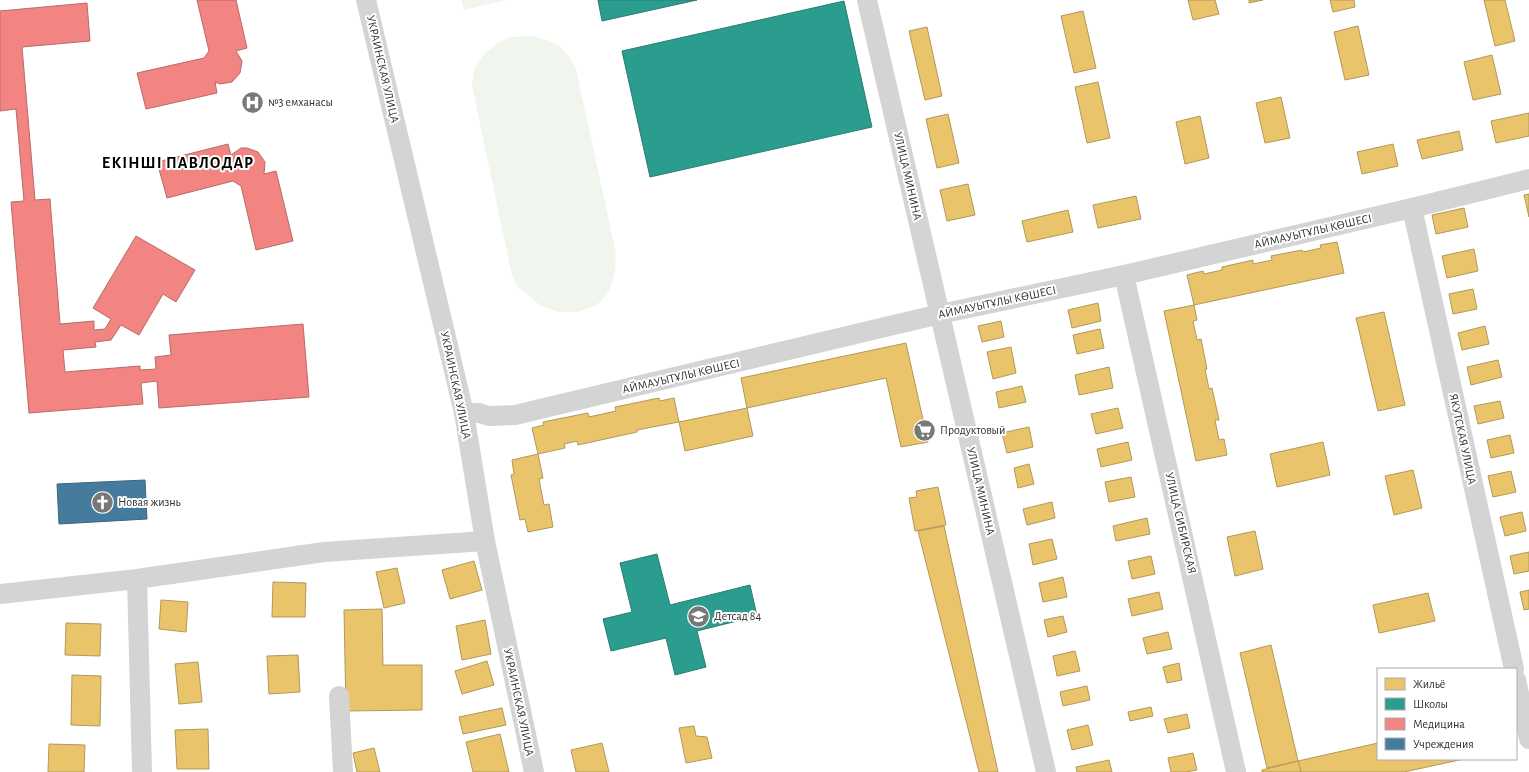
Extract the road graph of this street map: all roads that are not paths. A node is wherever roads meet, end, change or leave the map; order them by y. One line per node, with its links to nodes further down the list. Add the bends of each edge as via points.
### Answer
1 (366, 0): 7 (street, УКРАИНСКАЯ УЛИЦА)
2 (867, 0): 6 (street, УЛИЦА МИНИНА)
3 (1529, 179): 4 (street, АЙМАУЫТҰЛЫ КӨШЕСІ)
4 (1412, 208): 5 (street, АЙМАУЫТҰЛЫ КӨШЕСІ); 11 (street, ЯКУТСКАЯ УЛИЦА)
5 (1124, 275): 6 (street, АЙМАУЫТҰЛЫ КӨШЕСІ); 19 (street, УЛИЦА СИБИРСКАЯ)
6 (940, 314): 7 (street, АЙМАУЫТҰЛЫ КӨШЕСІ, via 515,415 489,416); 18 (street, УЛИЦА МИНИНА)
7 (464, 413): 8 (street, УКРАИНСКАЯ УЛИЦА)
8 (485, 542): 9 (street, via 324,552); 17 (street, УКРАИНСКАЯ УЛИЦА)
9 (136, 579): 10 (street); 15 (street)
10 (0, 594)
11 (1514, 668)
12 (1517, 684): 14 (street)
13 (339, 696): 16 (street)
14 (1529, 738)
15 (142, 772)
16 (343, 772)
17 (534, 772)
18 (1046, 772)
19 (1236, 772)

